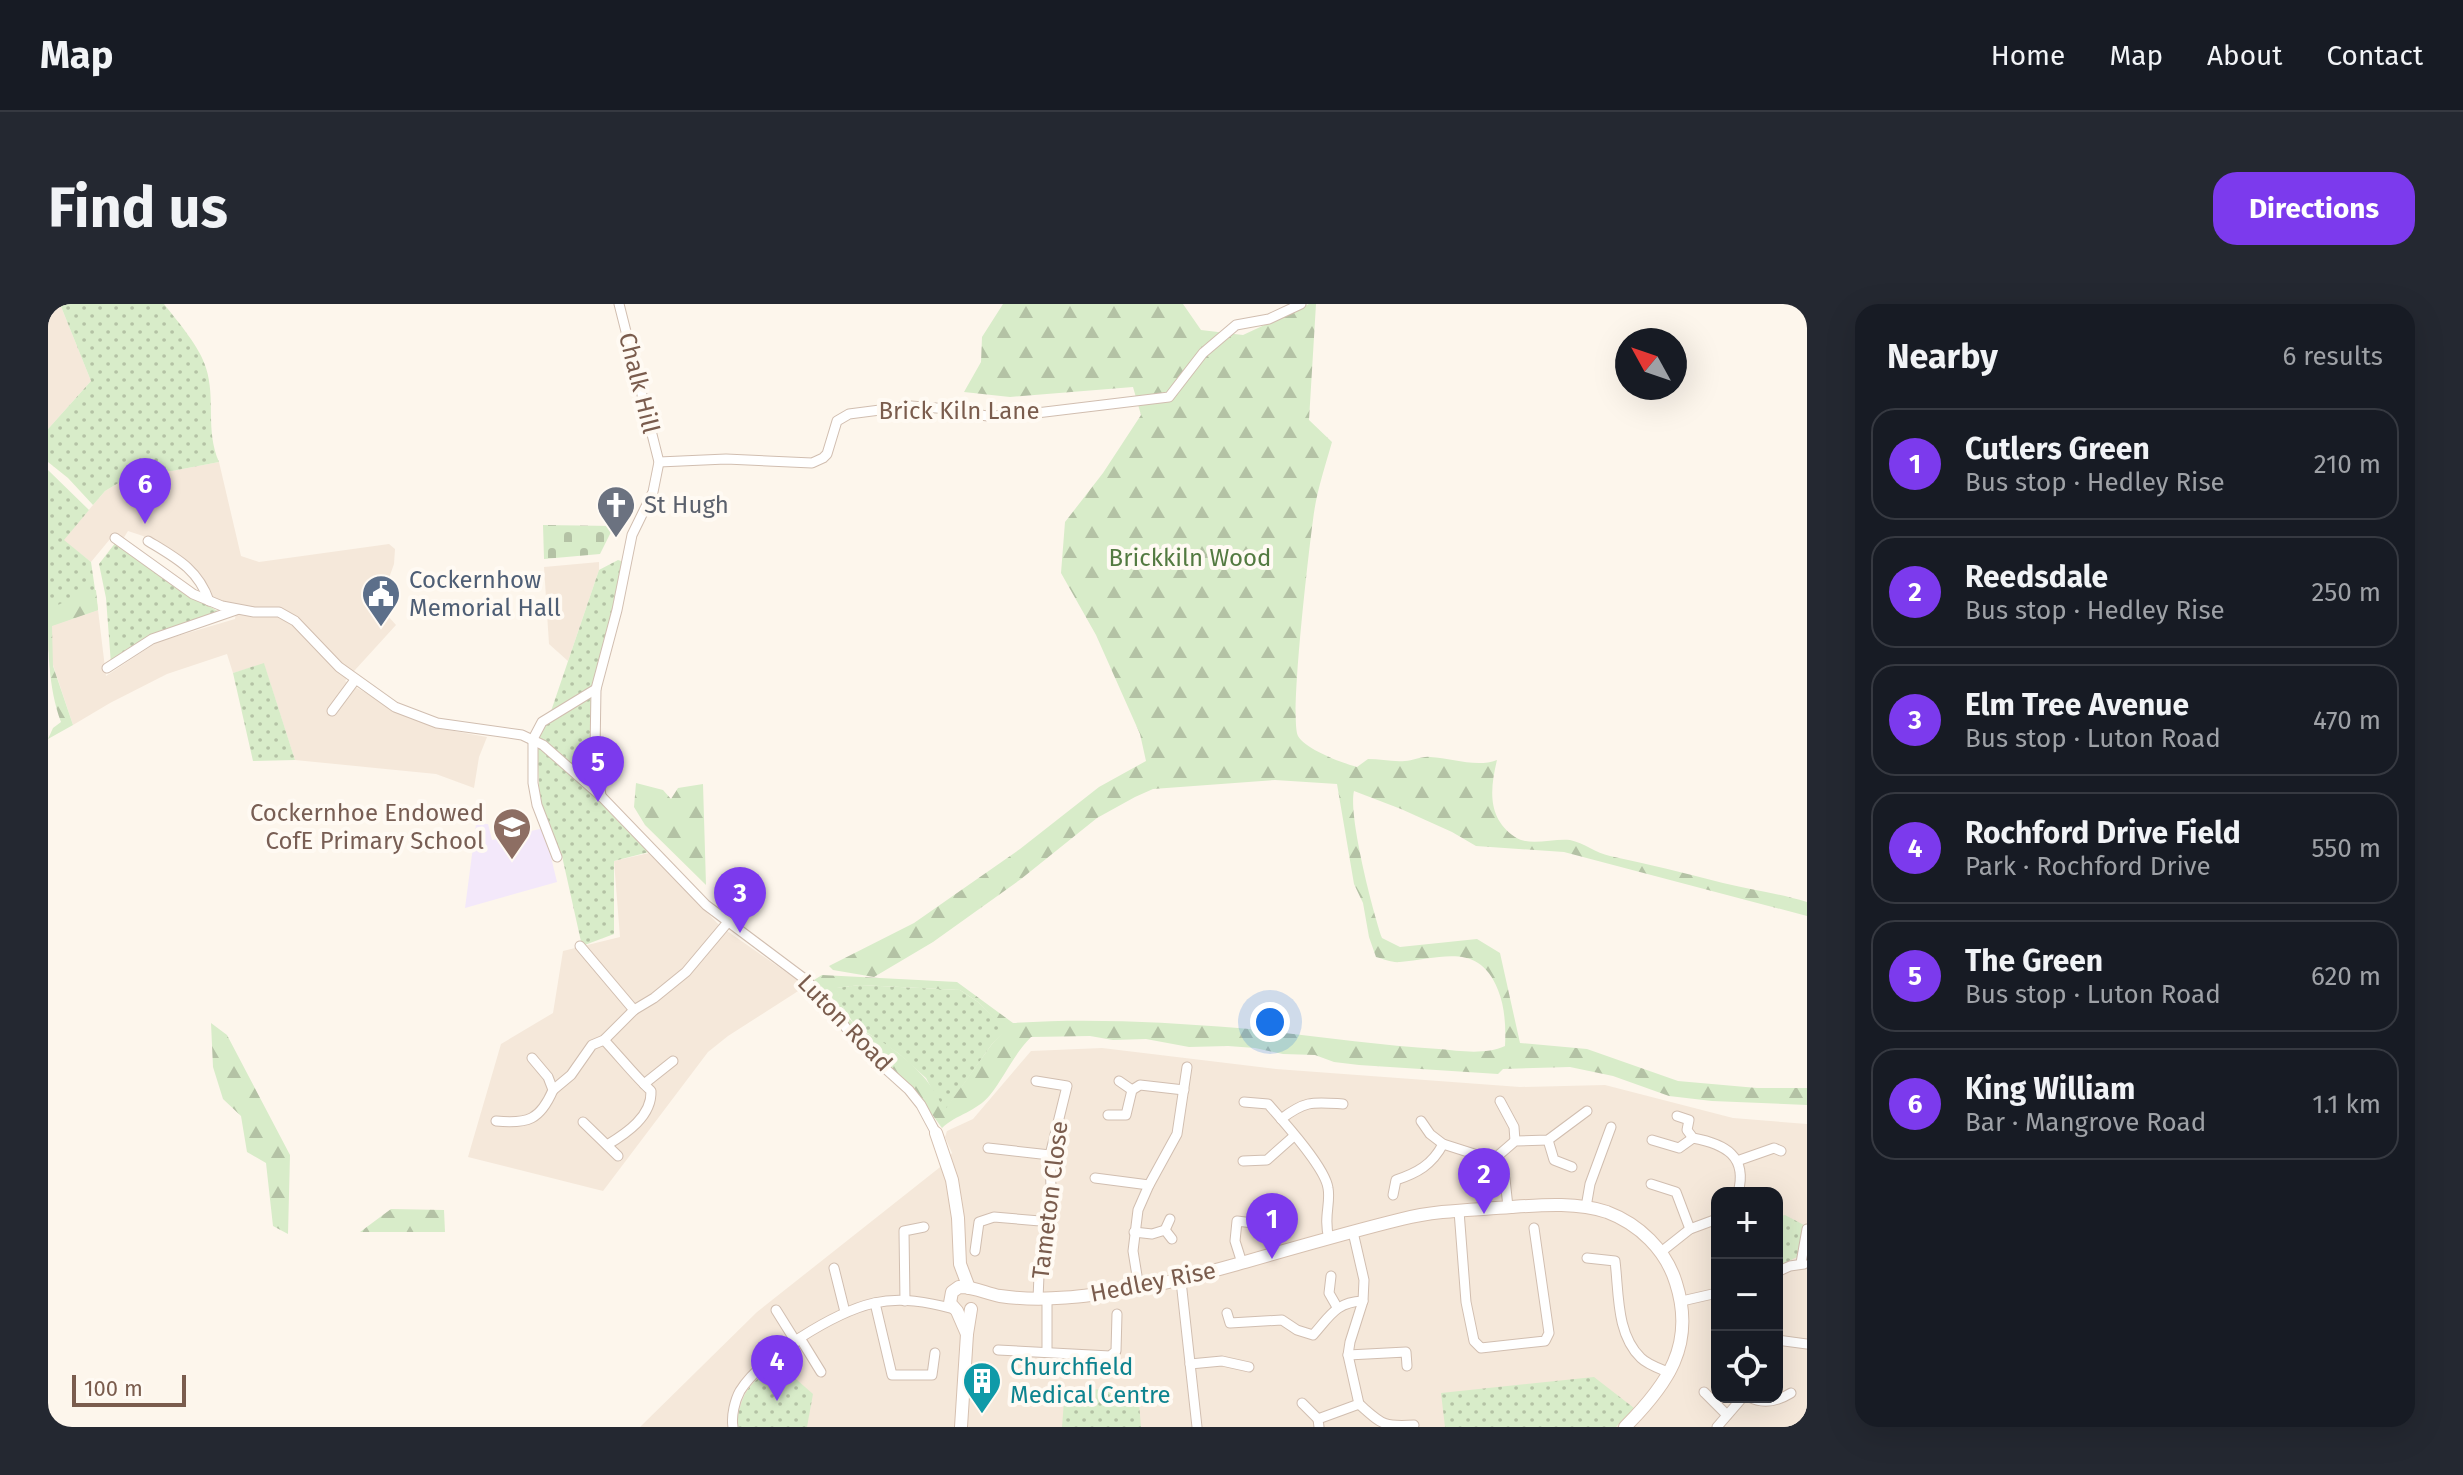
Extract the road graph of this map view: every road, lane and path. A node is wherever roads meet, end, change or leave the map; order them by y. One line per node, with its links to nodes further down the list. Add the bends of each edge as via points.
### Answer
1 (619, 304): 3 (street, Chalk Hill)
2 (1301, 304): 3 (street, Brick Kiln Lane, via 1269,319 1236,325 1203,353 1169,397 1020,415 924,407 881,410 842,417 827,454 812,463)
3 (659, 462): 10 (street, via 653,492 632,535)
4 (115, 538): 6 (street)
5 (148, 541): 6 (street, via 194,572)
6 (209, 601): 7 (street)
7 (236, 610): 8 (street, via 152,639); 9 (street, via 279,612 295,621)
8 (107, 668)
9 (355, 680): 11 (street); 12 (street, via 395,707 437,723)
10 (596, 689): 12 (street, via 542,722); 13 (street)
11 (332, 711)
12 (533, 739): 13 (street, Luton Road); 14 (street, via 537,805)
13 (601, 796): 15 (street, Luton Road, via 685,885)
14 (557, 857)
15 (728, 922): 17 (street, via 686,972); 39 (street, Luton Road, via 823,997 858,1044 909,1090)
16 (580, 946): 17 (street)
17 (634, 1010): 18 (street)
18 (604, 1040): 24 (street); 25 (street, via 592,1045)
19 (532, 1058): 25 (street)
20 (673, 1061): 24 (street)
21 (1187, 1067): 27 (street)
22 (1036, 1081): 49 (street, Tameton Close, via 1067,1086)
23 (1119, 1081): 26 (street)
24 (644, 1084): 46 (street, via 652,1101 642,1117)
25 (553, 1090): 35 (street, via 541,1113 520,1123)
26 (1132, 1090): 27 (street, via 1140,1085); 32 (street, via 1126,1115)
27 (1184, 1090): 58 (street, via 1177,1134)
28 (1500, 1101): 44 (street)
29 (1244, 1102): 34 (street, via 1268,1104)
30 (1343, 1104): 34 (street, via 1298,1105)
31 (1587, 1111): 42 (street)
32 (1108, 1115)
33 (1677, 1116): 41 (street, via 1689,1120 1687,1130)
34 (1281, 1119): 40 (street)
35 (496, 1121)
36 (1421, 1121): 45 (street)
37 (583, 1122): 46 (street)
38 (1611, 1127): 62 (street)
39 (936, 1133): 81 (street, via 952,1180)
40 (1294, 1136): 51 (street, via 1267,1160); 76 (street, via 1329,1188)
41 (1693, 1138): 43 (street, via 1679,1148); 52 (street, via 1728,1148)
42 (1548, 1140): 44 (street); 54 (street, via 1554,1160)
43 (1652, 1140)
44 (1515, 1141): 53 (street)
45 (1443, 1144): 53 (street); 60 (street, via 1416,1173 1396,1180)
46 (607, 1145): 50 (street)
47 (988, 1148): 49 (street)
48 (1781, 1151): 52 (street, via 1774,1148)
49 (1050, 1155): 66 (street, Tameton Close)
50 (618, 1156)
51 (1243, 1161)
52 (1737, 1161): 59 (street)
53 (1495, 1163): 56 (street, via 1483,1178); 61 (street, via 1505,1179)
54 (1572, 1167)
55 (1095, 1178): 58 (street)
56 (1469, 1182)
57 (1651, 1184): 70 (street, via 1676,1192)
58 (1149, 1185): 73 (street)
59 (1740, 1187)
60 (1393, 1195)
61 (1508, 1207): 62 (street, Hedley Rise); 63 (street, Hedley Rise)
62 (1586, 1207): 78 (street, Hedley Rise, via 1627,1221)
63 (1459, 1211): 69 (street, via 1466,1302 1474,1341 1481,1348 1545,1341 1549,1333); 74 (street, Hedley Rise)
64 (1170, 1219): 72 (street)
65 (1711, 1221): 70 (street)
66 (1052, 1222): 77 (street, via 994,1217 979,1222); 92 (street, Tameton Close, via 1039,1275)
67 (1253, 1223): 80 (street, via 1237,1221 1235,1241)
68 (924, 1227): 93 (street, via 904,1231)
69 (1534, 1228)
70 (1690, 1229): 78 (street)
71 (1807, 1229): 82 (street)
72 (1165, 1230): 73 (street); 75 (street)
73 (1134, 1232): 87 (street)
74 (1353, 1232): 76 (street, Hedley Rise); 94 (street, via 1364,1280)
75 (1172, 1239)
76 (1329, 1239): 80 (street, Hedley Rise)
77 (975, 1251)
78 (1661, 1252): 95 (street, Hedley Rise)
79 (1587, 1258): 117 (street, via 1615,1261 1627,1340 1642,1360)
80 (1242, 1263): 86 (street, Hedley Rise)
81 (960, 1264): 88 (street); 89 (street)
82 (1804, 1264): 84 (street)
83 (834, 1268): 102 (street)
84 (1783, 1270)
85 (1331, 1276): 99 (street, via 1329,1293)
86 (1181, 1281): 87 (street, Hedley Rise); 113 (street)
87 (1139, 1288): 92 (street, Hedley Rise)
88 (970, 1289): 89 (street); 91 (street, Hedley Rise); 98 (street, via 976,1297)
89 (953, 1291): 96 (street); 101 (street, via 950,1303)
90 (1711, 1294): 95 (street)
91 (1000, 1296): 92 (street, Hedley Rise); 98 (street, Hedley Rise)
92 (1043, 1299): 110 (street, Tameton Close)
93 (905, 1301): 96 (street); 97 (street)
94 (1363, 1301): 99 (street); 112 (street)
95 (1682, 1301): 117 (street, Hedley Rise, via 1683,1324)
96 (928, 1302): 101 (street)
97 (875, 1303): 102 (street); 111 (street, via 892,1375 932,1375)
98 (973, 1307): 101 (street, via 964,1313); 105 (street)
99 (1337, 1307): 103 (street, via 1313,1335 1282,1320 1230,1323)
100 (776, 1310): 106 (street)
101 (955, 1310): 105 (street)
102 (845, 1312): 106 (street)
103 (1227, 1313)
104 (1117, 1314): 110 (street, via 1116,1351 1110,1356)
105 (967, 1334): 129 (street)
106 (798, 1340): 116 (street); 128 (street, via 757,1371 739,1393)
107 (1783, 1341): 108 (street)
108 (1807, 1344)
109 (998, 1350): 110 (street)
110 (1047, 1352)
111 (935, 1353)
112 (1348, 1355): 114 (street, via 1406,1352); 123 (street)
113 (1190, 1364): 115 (street, via 1222,1361); 130 (street)
114 (1407, 1366)
115 (1249, 1367)
116 (821, 1372)
117 (1670, 1373): 127 (street, Hedley Rise)
118 (1704, 1392): 124 (street)
119 (1791, 1393): 120 (street)
120 (1783, 1398)
121 (1302, 1403): 125 (street)
122 (1740, 1403): 124 (street)
123 (1359, 1404): 125 (street); 126 (street, via 1384,1425)
124 (1727, 1415): 131 (street)
125 (1319, 1423)
126 (1414, 1425)
127 (1631, 1425)
128 (733, 1427)
129 (961, 1427)
130 (1197, 1427)
131 (1717, 1427)

